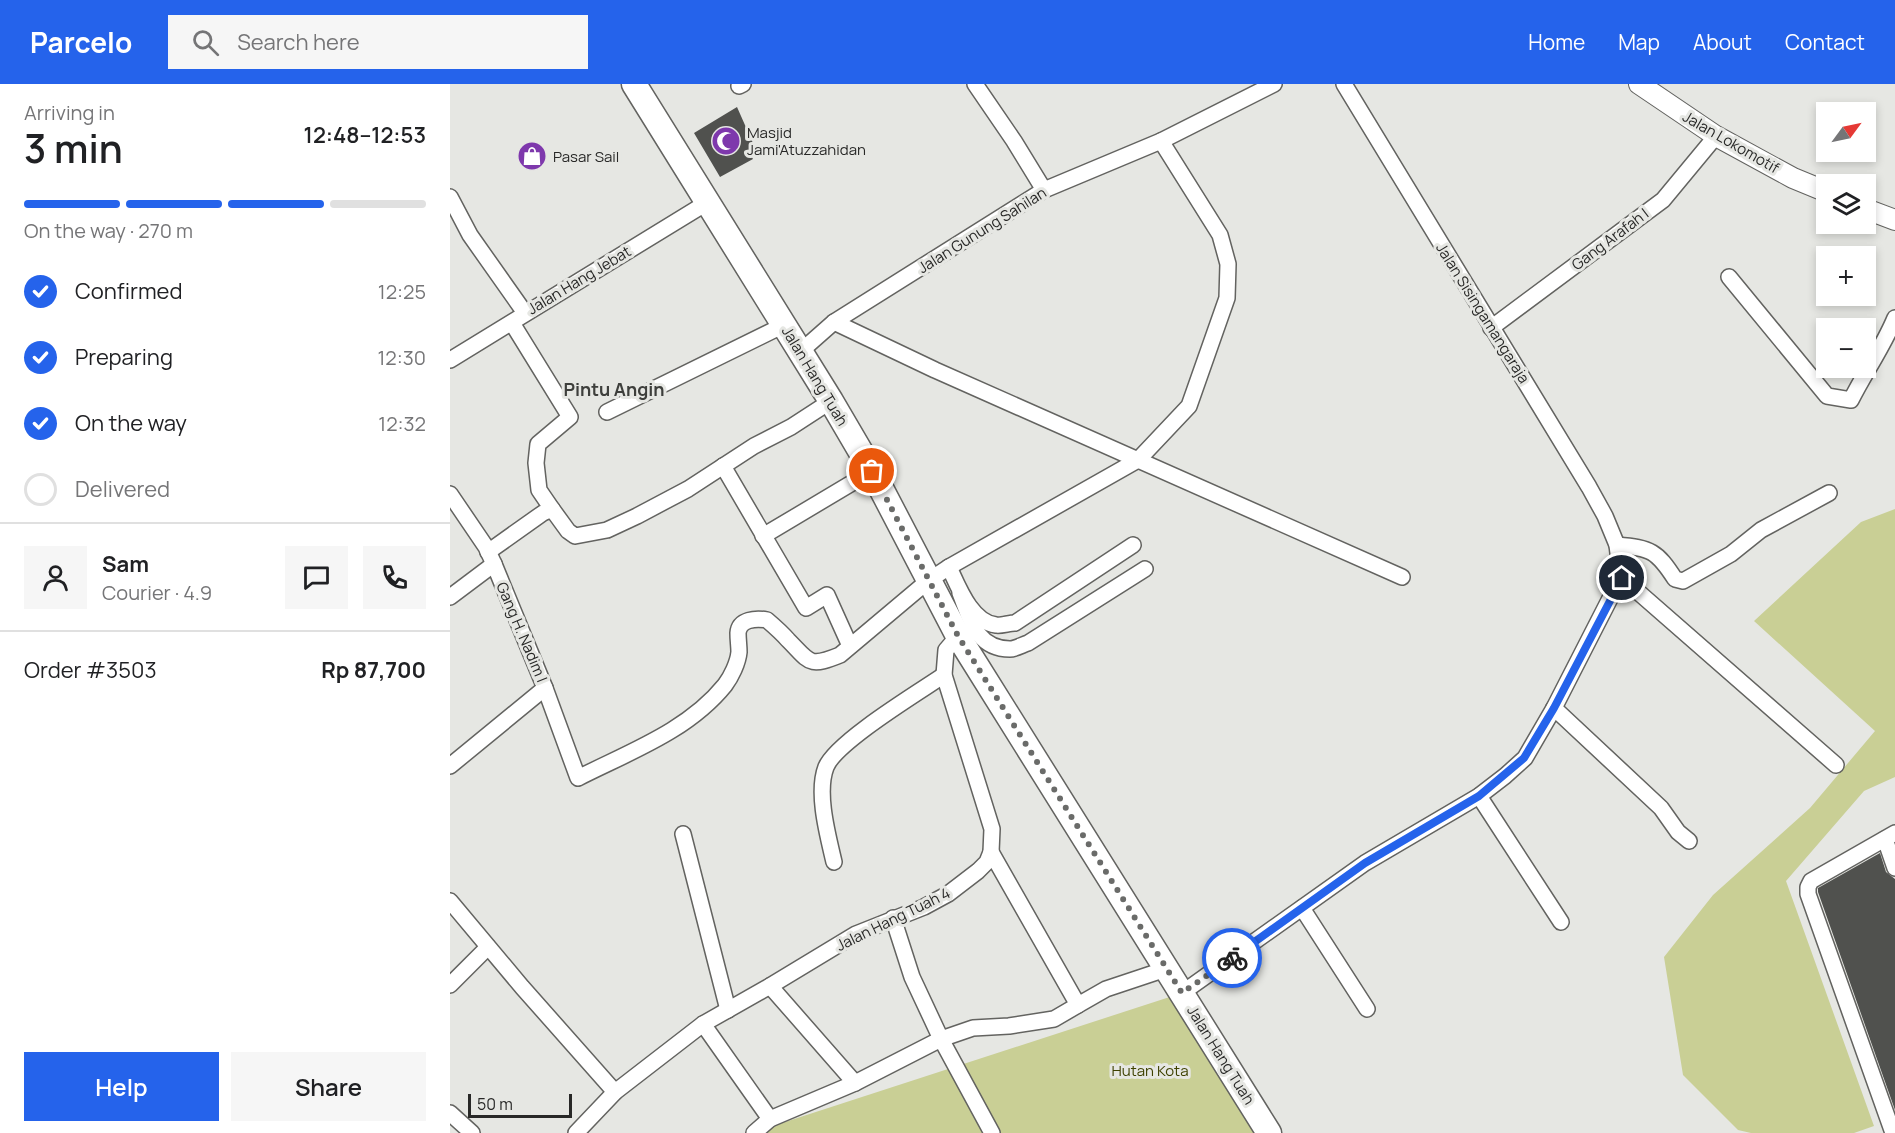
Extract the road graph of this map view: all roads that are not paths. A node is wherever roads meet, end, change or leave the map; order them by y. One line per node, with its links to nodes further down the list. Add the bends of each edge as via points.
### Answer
1 (634, 84): 11 (main road, Jalan Hang Tuah)
2 (975, 84): 9 (street)
3 (1274, 84): 7 (street, Jalan Gunung Sahilan)
4 (1344, 84): 20 (street, Jalan Sisingamangaraja)
5 (1639, 84): 6 (street, Jalan Lokomotif)
6 (1716, 136): 8 (street, Jalan Lokomotif); 20 (street, Gang Arafah I, via 1663,200)
7 (1161, 141): 9 (street, Jalan Gunung Sahilan); 25 (street, via 1220,235 1228,264 1227,298 1189,406)
8 (1816, 187)
9 (1044, 190): 17 (street, Jalan Gunung Sahilan)
10 (450, 198): 15 (street, via 470,235)
11 (708, 202): 15 (street, Jalan Hang Jebat); 19 (main road, Jalan Hang Tuah)
12 (1876, 213): 13 (street)
13 (1895, 220)
14 (1729, 277): 16 (street, via 1827,396 1851,400)
15 (525, 313): 18 (street, Jalan Hang Jebat)
16 (1895, 318)
17 (834, 322): 21 (street, Jalan Gunung Sahilan); 25 (street)
18 (512, 323): 22 (street, Jalan Hang Jebat); 30 (street, via 570,417 538,444 539,490)
19 (784, 325): 21 (main road, Jalan Hang Tuah); 24 (street)
20 (1491, 328): 33 (street, Jalan Sisingamangaraja, via 1588,486)
21 (800, 351): 23 (main road, Jalan Hang Tuah)
22 (450, 360)
23 (831, 401): 26 (street); 27 (main road, Jalan Hang Tuah)
24 (607, 411)
25 (1138, 460): 35 (street); 37 (street)
26 (723, 466): 30 (street, via 688,489 607,530 575,536); 31 (street)
27 (872, 471): 31 (street); 39 (main road, Jalan Hang Tuah)
28 (1829, 493): 33 (street, via 1761,530 1731,554 1683,581 1675,579 1663,560 1653,553)
29 (450, 494): 34 (street, Gang H. Nadim I)
30 (552, 509): 34 (street, via 536,518)
31 (763, 536): 43 (street, via 806,608 827,594)
32 (1133, 544): 40 (street, via 1015,623 994,625 975,615)
33 (1617, 544): 38 (street, Jalan Sisingamangaraja)
34 (491, 558): 41 (street); 45 (street, Gang H. Nadim I)
35 (949, 567): 39 (street); 40 (street)
36 (1145, 569): 40 (street, via 1028,643 1011,649 979,637)
37 (1402, 578)
38 (1622, 578): 46 (street); 47 (street)
39 (928, 581): 42 (main road, Jalan Hang Tuah); 43 (street)
40 (960, 592)
41 (450, 597)
42 (958, 636): 44 (street, via 946,650); 61 (main road, Jalan Hang Tuah)
43 (850, 646): 45 (street, Gang H. Nadim I, via 840,655 813,662 805,659 767,620 743,623 738,631 739,654 733,672 695,715 678,728 578,778)
44 (944, 675): 53 (street, via 992,830); 54 (street, via 864,729 831,757 823,778 823,798)
45 (545, 688): 48 (street)
46 (1554, 708): 49 (street, via 1524,758); 52 (street, via 1661,808)
47 (1836, 765)
48 (450, 766)
49 (1479, 796): 57 (street, via 1365,863); 59 (street)
50 (683, 834): 67 (street)
51 (1890, 836): 55 (street); 79 (street, via 1811,881 1808,894)
52 (1689, 841)
53 (991, 852): 58 (street, Jalan Hang Tuah 4, via 978,871 948,894); 65 (street)
54 (834, 862)
55 (1895, 868)
56 (450, 901): 60 (street)
57 (1302, 908): 64 (street); 66 (street)
58 (893, 918): 63 (street, Jalan Hang Tuah 4, via 856,934); 69 (street, via 912,977)
59 (1561, 922)
60 (488, 947): 62 (street); 71 (street)
61 (1166, 969): 64 (main road, Jalan Hang Tuah); 65 (street, via 1106,989)
62 (450, 985)
63 (770, 986): 67 (street, Jalan Hang Tuah 4); 70 (street)
64 (1182, 993): 78 (main road, Jalan Hang Tuah)
65 (1078, 1005): 69 (street, via 1054,1019 974,1028)
66 (1367, 1009)
67 (728, 1010): 68 (street, Jalan Hang Tuah 4)
68 (703, 1024): 71 (street, Jalan Hang Tuah 4); 73 (street)
69 (941, 1038): 70 (street); 77 (street)
70 (855, 1083): 73 (street)
71 (615, 1092): 75 (street, Jalan Hang Tuah 4)
72 (450, 1113): 74 (street)
73 (770, 1119): 76 (street)
74 (472, 1133)
75 (576, 1133)
76 (754, 1133)
77 (992, 1133)
78 (1269, 1133)
79 (1893, 1133)

